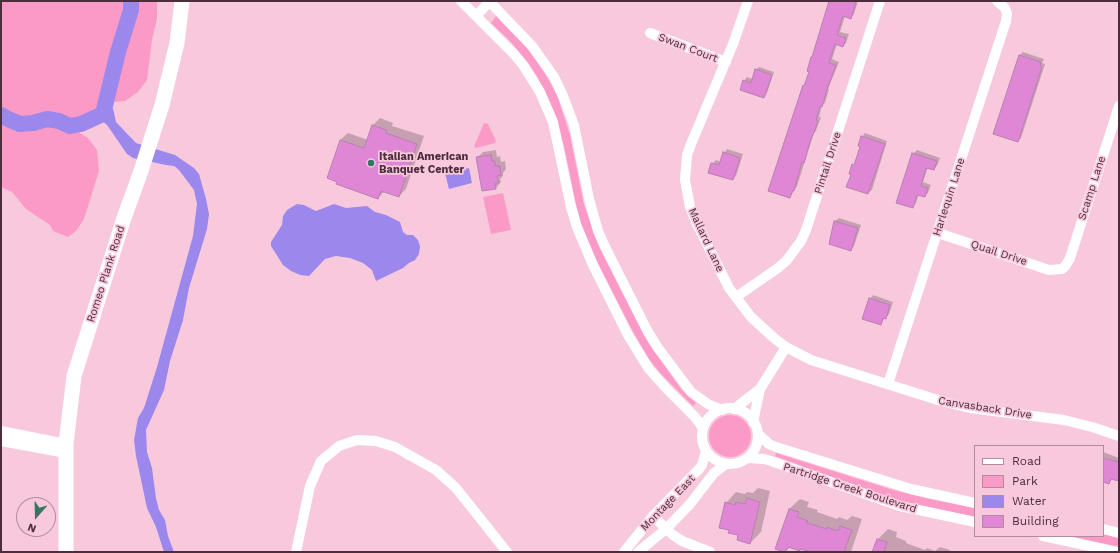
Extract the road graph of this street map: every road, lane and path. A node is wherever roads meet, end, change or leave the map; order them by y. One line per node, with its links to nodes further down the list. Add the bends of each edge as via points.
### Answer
1 (182, 1): 25 (main road, Romeo Plank Road, via 173,60 162,105 74,376)
2 (461, 1): 7 (street)
3 (489, 1): 7 (street); 18 (street, via 532,46 554,77 574,125 598,231 648,332 691,392)
4 (748, 1): 9 (street, Mallard Lane)
5 (880, 1): 13 (street, Pintail Drive, via 801,241 778,268)
6 (997, 1): 11 (street, Harlequin Lane, via 1005,8 1006,21)
7 (476, 16): 20 (street, via 523,65 542,97 558,139 577,227 628,335 649,369)
8 (650, 33): 9 (street, Swan Court)
9 (726, 62): 13 (street, Mallard Lane, via 687,155 685,180 690,207 696,222)
10 (1119, 106): 12 (street, Scamp Lane, via 1070,258)
11 (938, 233): 12 (street, Quail Drive, via 1049,270); 15 (street, Harlequin Lane)
12 (1062, 269)
13 (736, 297): 14 (street, Mallard Lane, via 751,317)
14 (786, 347): 15 (street, Canvasback Drive, via 811,360); 16 (street)
15 (888, 384): 23 (street, Canvasback Drive, via 956,405 1064,420)
16 (760, 389): 17 (street); 19 (street)
17 (734, 409): 18 (street); 19 (street, via 744,413)
18 (722, 410): 20 (street, via 712,415)
19 (754, 422): 22 (street)
20 (703, 428): 26 (street, via 702,440)
21 (1, 431): 25 (street)
22 (758, 434): 27 (street, via 756,447); 29 (street, Partridge Creek Boulevard, via 776,447 905,488)
23 (1119, 436)
24 (1, 441): 25 (street)
25 (66, 448): 36 (main road, Romeo Plank Road)
26 (706, 451): 28 (street, via 715,460); 30 (street, Montage East, via 702,465 695,474)
27 (748, 458): 28 (street, via 738,463); 31 (street, Partridge Creek Boulevard, via 771,461 900,506)
28 (726, 464): 32 (street, Montage East, via 714,473)
29 (974, 503)
30 (653, 516): 32 (street); 39 (street, Montage East)
31 (974, 522)
32 (666, 529): 40 (street, Montage East); 41 (street, via 682,541)
33 (1104, 529): 34 (street)
34 (1119, 533)
35 (1048, 537): 42 (street)
36 (66, 552)
37 (296, 552): 38 (street, via 310,486 321,461 339,446 357,440 376,441 395,447 436,470 456,488)
38 (507, 552)
39 (624, 552)
40 (638, 552)
41 (710, 552)
42 (1117, 552)

